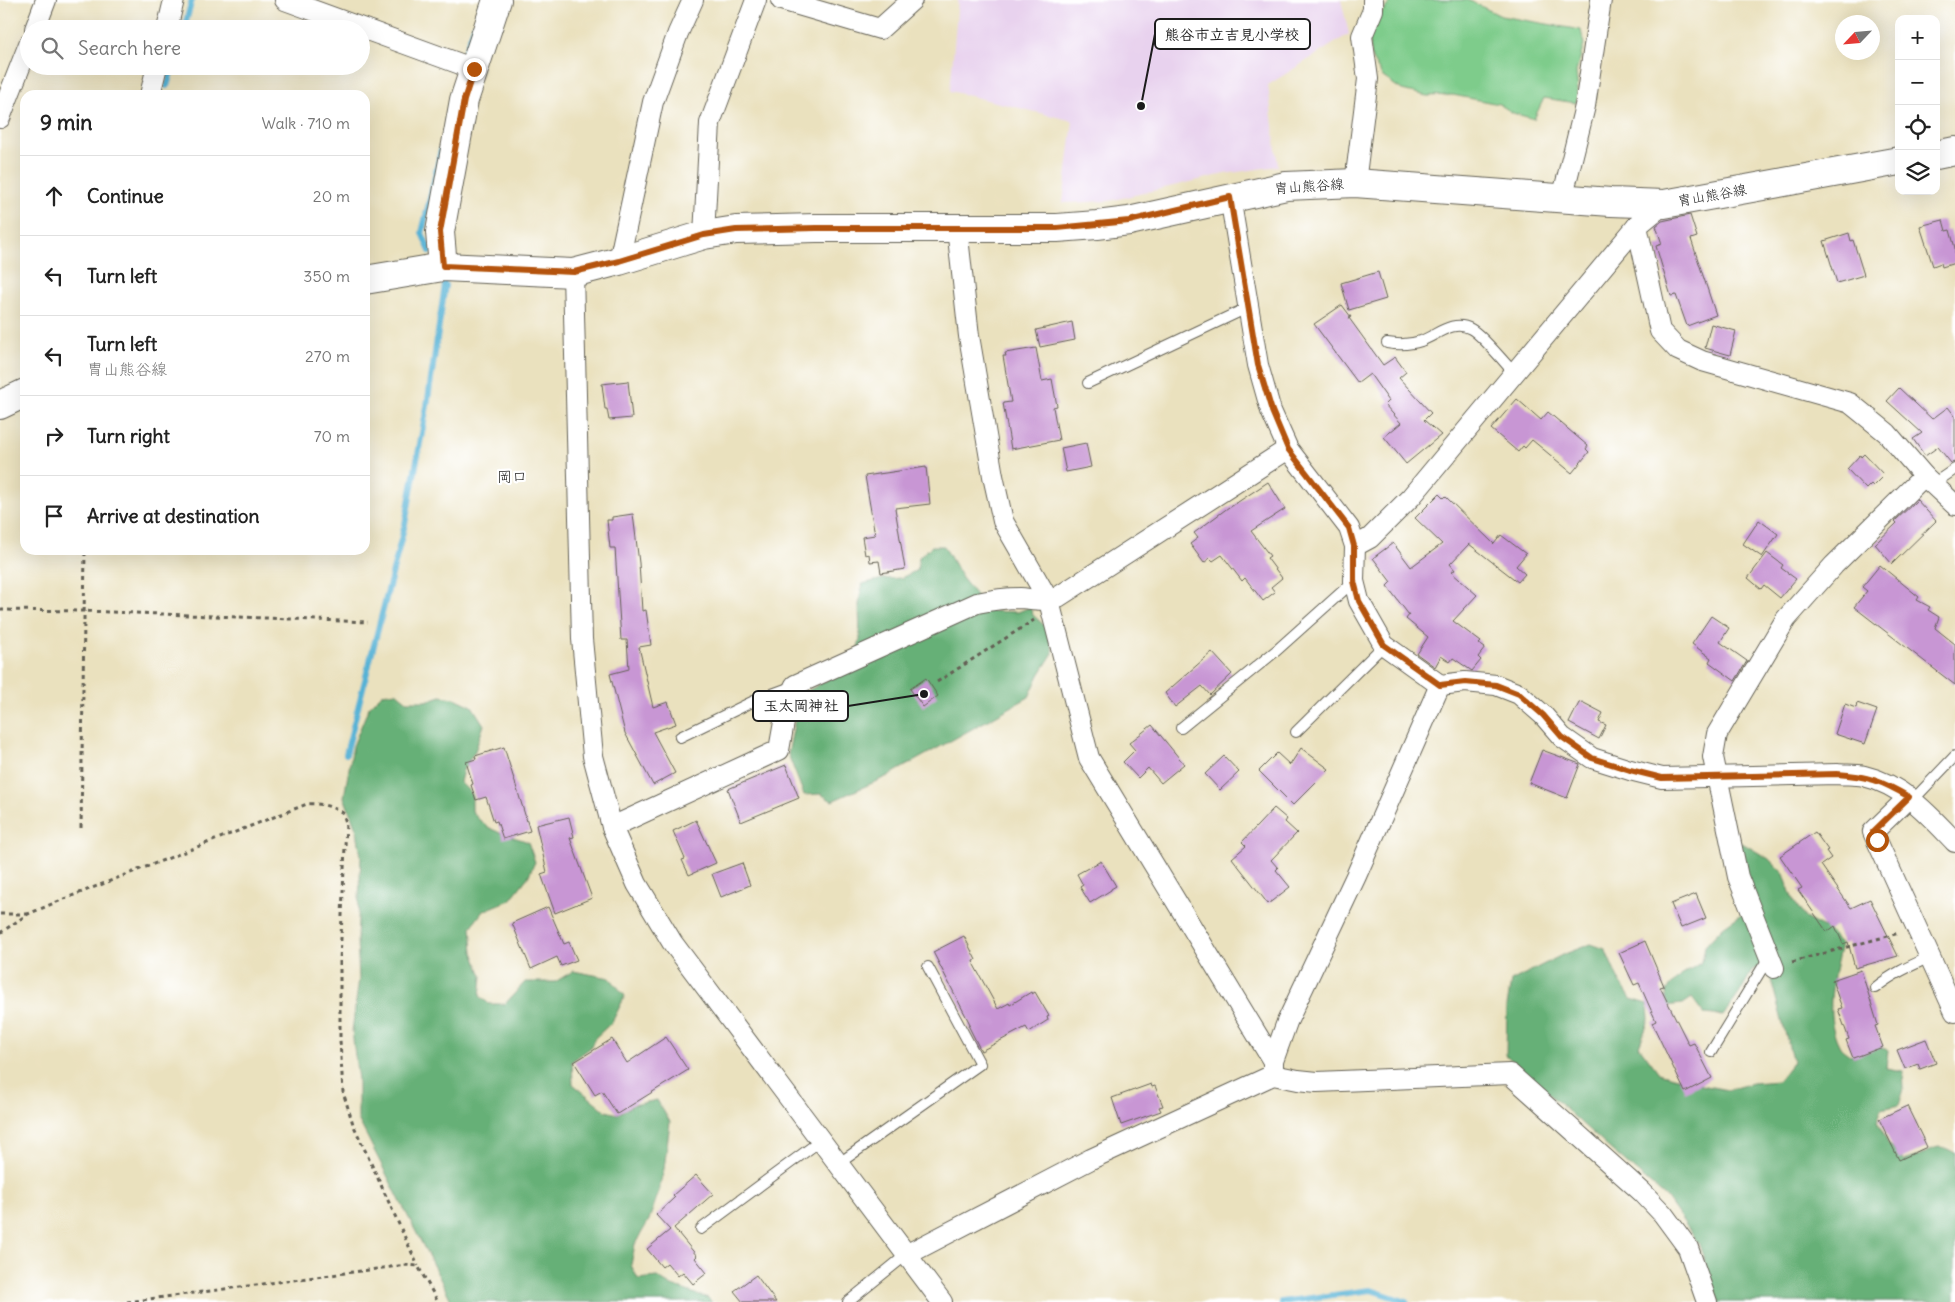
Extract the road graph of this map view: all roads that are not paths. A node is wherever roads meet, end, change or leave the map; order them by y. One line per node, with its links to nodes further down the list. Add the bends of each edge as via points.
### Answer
1 (46, 0): 11 (street)
2 (174, 0): 12 (street)
3 (284, 0): 13 (street)
4 (497, 0): 16 (main road)
5 (693, 0): 30 (street, via 653,102)
6 (756, 0): 29 (street, via 710,123)
7 (781, 0): 8 (street, via 880,28)
8 (912, 0)
9 (1373, 0): 23 (street, via 1373,10 1362,36 1368,79)
10 (1601, 0): 25 (street, via 1584,106)
11 (38, 20)
12 (169, 20)
13 (339, 20)
14 (370, 31): 16 (street)
15 (20, 67): 19 (street)
16 (474, 69): 31 (main road, via 464,100)
17 (155, 75): 18 (street)
18 (151, 90)
19 (0, 118)
20 (1955, 151): 21 (main road)
21 (1940, 154)
22 (1895, 163): 26 (main road, 胄山熊谷線)
23 (1355, 183): 24 (main road, 胄山熊谷線, via 1286,186); 25 (main road, 胄山熊谷線)
24 (1230, 197): 28 (main road, 胄山熊谷線, via 1129,221 1097,225); 34 (street)
25 (1562, 199): 26 (main road, 胄山熊谷線)
26 (1664, 204): 27 (street)
27 (1637, 226): 36 (street); 42 (street, via 1660,331 1678,350 1702,361 1850,403 1887,433)
28 (957, 228): 29 (main road, 胄山熊谷線, via 736,230); 46 (street, via 969,336 1002,521)
29 (704, 235): 30 (main road, 胄山熊谷線)
30 (619, 261): 32 (main road, 胄山熊谷線)
31 (435, 268): 32 (main road, 胄山熊谷線); 33 (main road, 胄山熊谷線)
32 (574, 272): 56 (street, via 582,639 592,756)
33 (370, 279)
34 (1247, 308): 37 (lane); 40 (street, via 1258,365)
35 (1387, 343): 36 (lane, via 1400,346 1462,326 1472,330)
36 (1514, 373): 44 (street, via 1411,497 1370,538)
37 (1088, 383)
38 (20, 395): 39 (main road)
39 (0, 405)
40 (1288, 449): 44 (street, via 1349,528); 46 (street)
41 (1955, 469): 42 (lane)
42 (1928, 480): 43 (street); 54 (street, via 1834,565 1786,619 1716,734 1713,757)
43 (1955, 505)
44 (1354, 546): 45 (street)
45 (1354, 581): 47 (street, via 1359,601); 50 (lane, via 1277,650)
46 (1050, 605): 48 (street, via 1021,598 977,603); 64 (street, via 1089,758)
47 (1384, 645): 49 (street); 51 (lane)
48 (795, 685): 52 (lane); 56 (street, via 788,700 779,750)
49 (1440, 685): 54 (street, via 1465,682 1496,685 1519,694 1562,737 1592,758 1662,778); 64 (street, via 1287,1022)
50 (1181, 728)
51 (1296, 732)
52 (680, 737)
53 (1955, 756): 55 (lane)
54 (1717, 777): 55 (street, via 1863,776 1887,784); 59 (street, via 1738,876)
55 (1911, 799): 57 (street); 58 (street, via 1873,832)
56 (612, 827): 65 (street, via 637,884 672,942)
57 (1955, 842)
58 (1930, 957): 61 (lane, via 1900,970); 62 (street)
59 (1771, 962): 63 (lane)
60 (928, 967): 66 (lane, via 980,1064)
61 (1875, 988)
62 (1955, 1012)
63 (1711, 1052)
64 (1273, 1068): 68 (street); 71 (street, via 1298,1080 1317,1082 1510,1074 1663,1214 1688,1248)
65 (820, 1141): 66 (street); 67 (lane)
66 (838, 1164): 68 (street)
67 (702, 1228)
68 (906, 1255): 69 (lane); 70 (street)
69 (848, 1302)
70 (942, 1302)
71 (1707, 1302)

